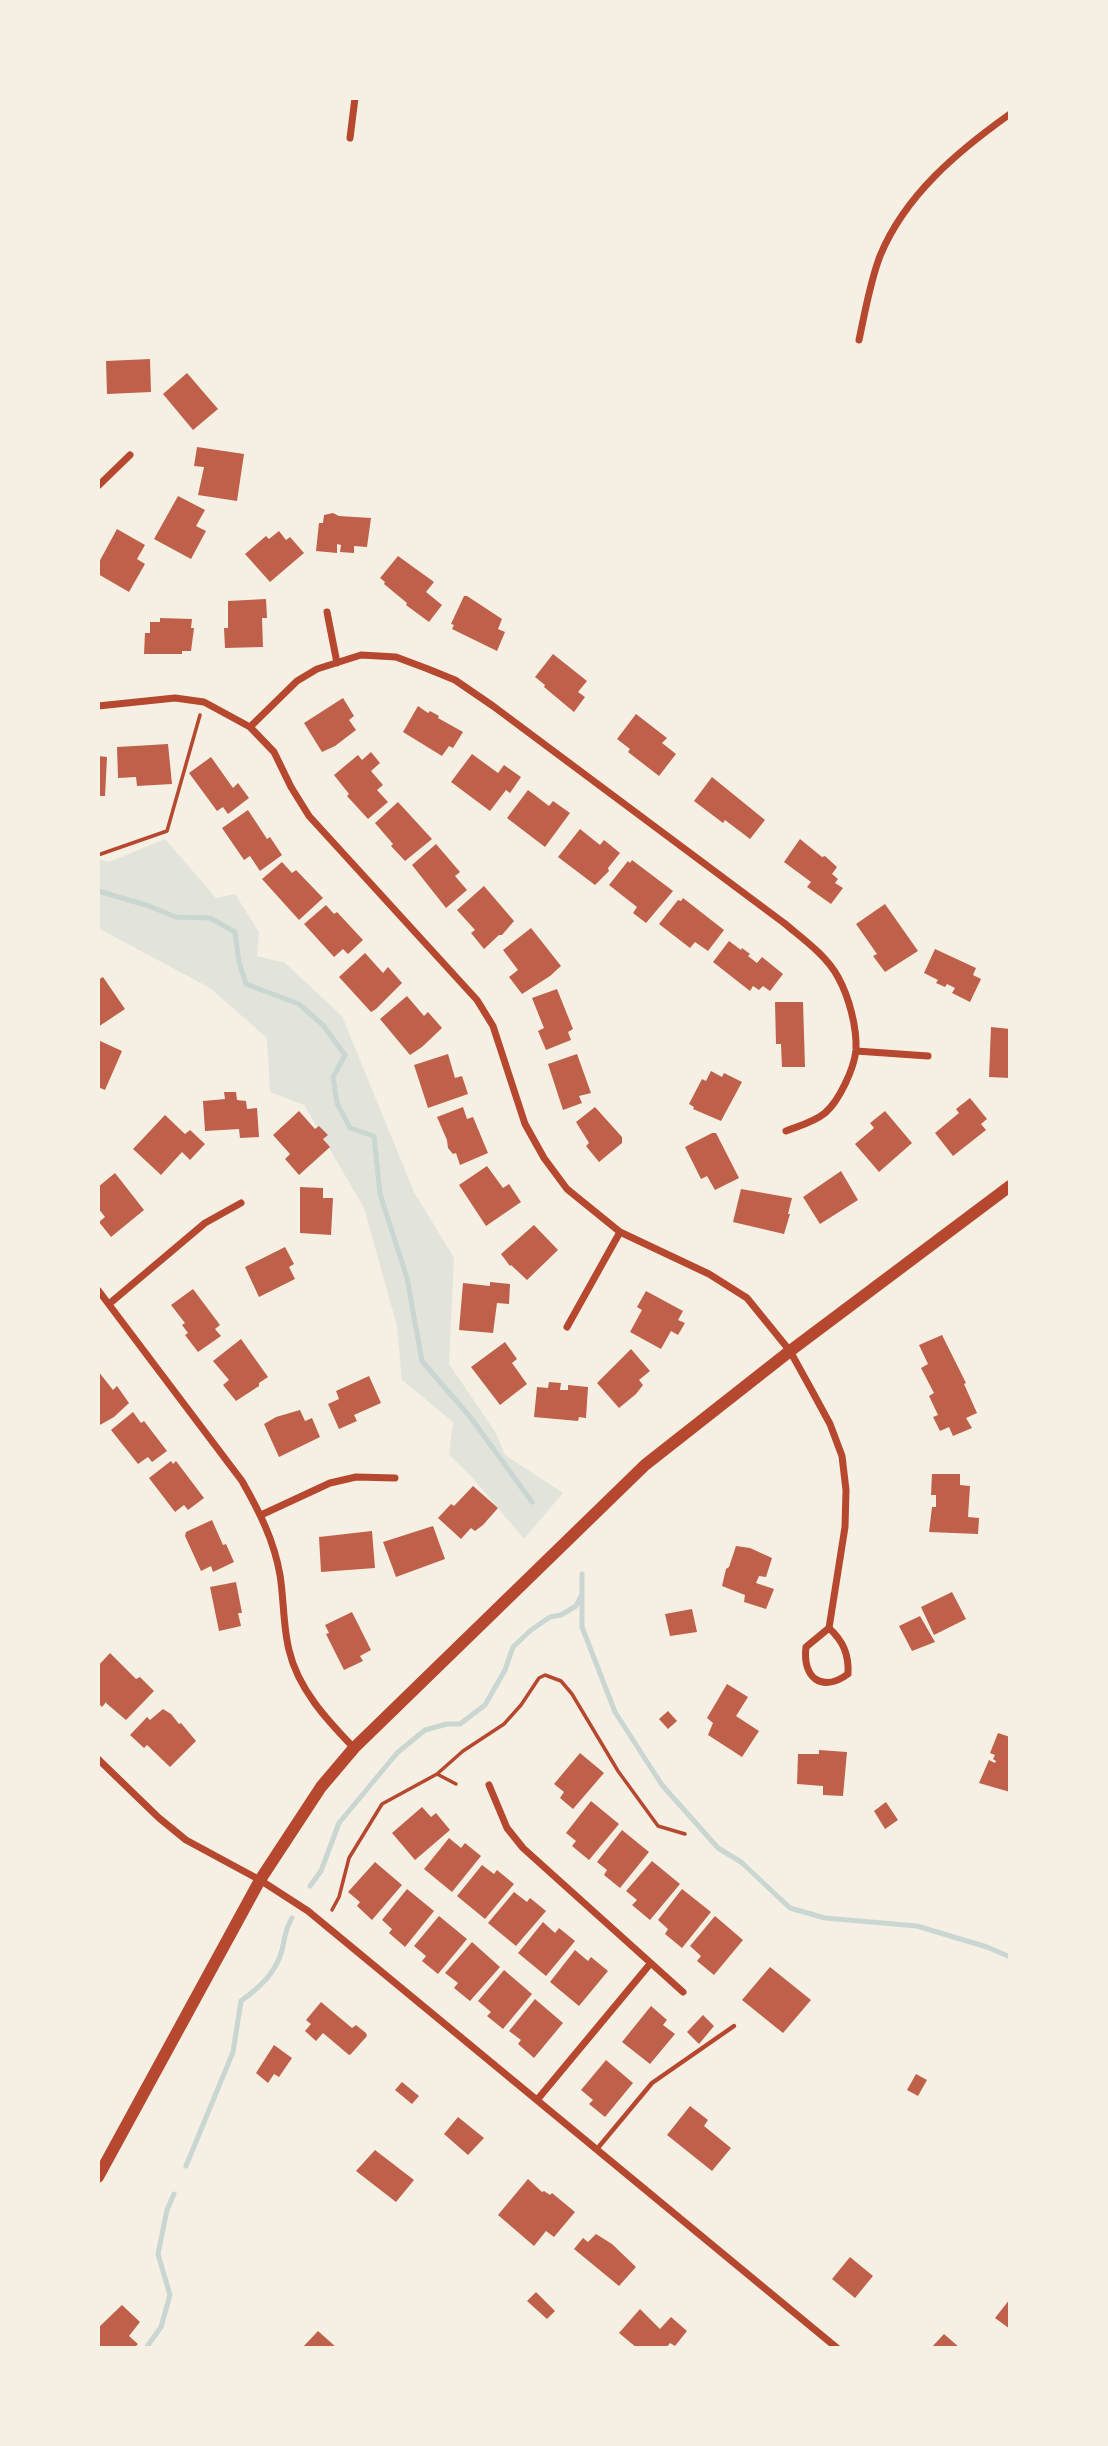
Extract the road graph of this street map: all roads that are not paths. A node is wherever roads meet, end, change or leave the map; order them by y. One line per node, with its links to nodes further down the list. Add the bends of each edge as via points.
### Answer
1 (355, 98): 3 (street)
2 (1010, 114): 4 (street, via 943,168 906,207 877,264)
3 (349, 138)
4 (859, 340)
5 (130, 455): 6 (street)
6 (98, 486)
7 (327, 612): 8 (street)
8 (337, 663): 10 (street, via 297,681); 11 (street, via 361,655 396,657 455,680 773,915 816,951 837,976 851,1009)
9 (98, 706): 10 (street, via 175,698 204,702)
10 (250, 727): 16 (street, via 274,752 309,816 477,1000 493,1027 525,1124 544,1158 567,1189)
11 (856, 1051): 12 (street); 13 (street, via 842,1094 825,1112)
12 (928, 1056)
13 (786, 1131)
14 (1010, 1186): 20 (main road)
15 (241, 1203): 18 (street, via 205,1223)
16 (620, 1232): 19 (street); 20 (street, via 709,1274 747,1298)
17 (98, 1290): 18 (street)
18 (109, 1304): 22 (street, via 242,1481)
19 (567, 1327)
20 (790, 1351): 23 (street, via 842,1455 845,1527); 24 (main road, via 645,1465)
21 (395, 1478): 22 (street, via 356,1477 330,1483)
22 (261, 1515): 24 (street, via 280,1573 289,1651 307,1692)
23 (829, 1628): 23 (street, via 806,1647 804,1663 809,1674 823,1683 848,1674 849,1658)
24 (354, 1748): 27 (main road, via 321,1787)
25 (98, 1759): 27 (street, via 186,1840)
26 (489, 1785): 28 (street, via 507,1828 523,1848)
27 (260, 1880): 31 (street, via 308,1911); 33 (main road)
28 (650, 1964): 29 (street); 31 (street)
29 (683, 1992)
30 (734, 2026): 32 (lane, via 652,2083)
31 (537, 2100): 32 (street)
32 (597, 2150): 34 (street)
33 (98, 2177)
34 (837, 2348)

